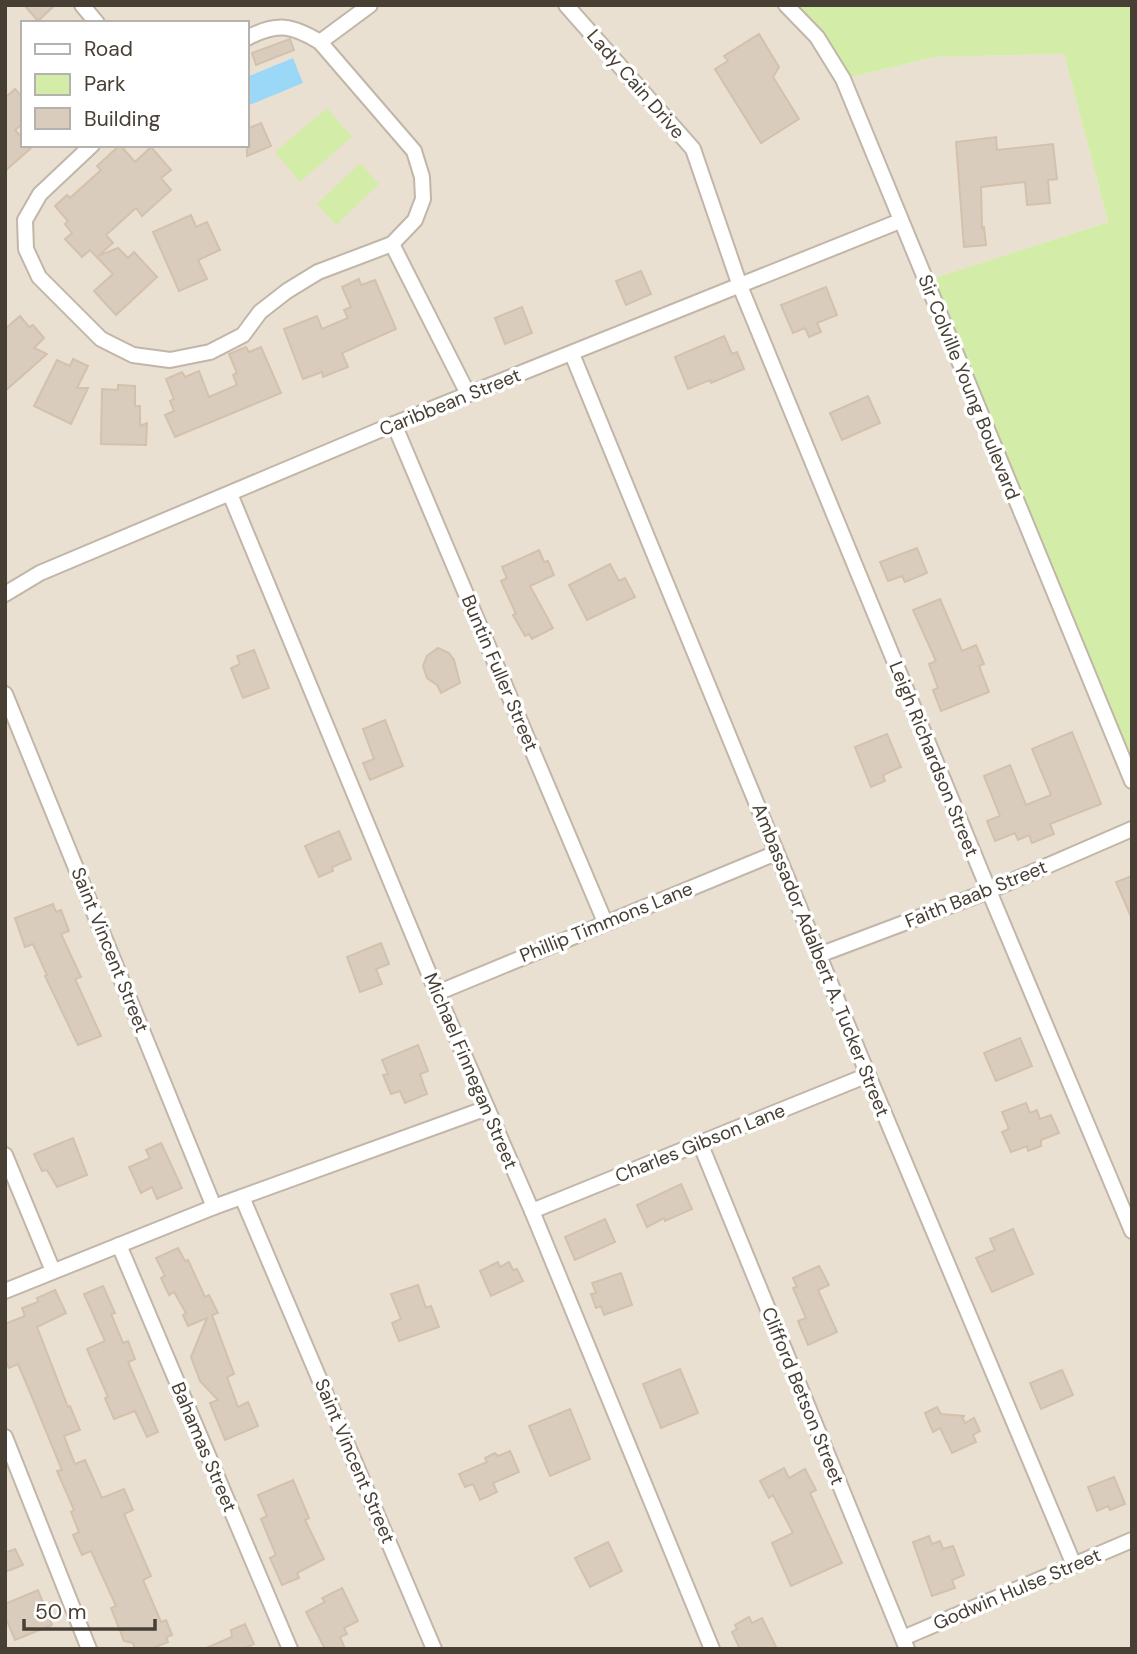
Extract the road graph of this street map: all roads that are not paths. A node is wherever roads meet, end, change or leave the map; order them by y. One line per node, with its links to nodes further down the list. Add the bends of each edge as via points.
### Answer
1 (82, 5): 5 (street)
2 (370, 5): 7 (street)
3 (566, 5): 11 (street, Lady Cain Drive, via 693,149)
4 (786, 5): 9 (street, Sir Colville Young Boulevard, via 817,37 842,79)
5 (95, 21)
6 (248, 37): 7 (street, via 281,26)
7 (320, 42): 10 (street, via 414,151 423,199 415,219)
8 (90, 147): 10 (street, via 40,194 25,220 26,249 39,277 101,339 133,355 170,360 210,352 243,335 260,312 318,272)
9 (900, 221): 11 (street, Caribbean Street); 18 (street, Sir Colville Young Boulevard)
10 (392, 244): 13 (street)
11 (740, 286): 12 (street, Caribbean Street); 21 (street, Leigh Richardson Street)
12 (572, 354): 13 (street, Caribbean Street); 20 (street, Ambassador Adalbert A. Tucker Street)
13 (468, 394): 14 (street, Caribbean Street)
14 (394, 424): 15 (street, Caribbean Street); 22 (street, Buntin Fuller Street)
15 (230, 494): 16 (street, Caribbean Street, via 40,573); 24 (street, Michael Finnegan Street)
16 (5, 594)
17 (5, 694): 30 (street, Saint Vincent Street)
18 (1132, 781)
19 (1132, 830): 21 (street, Faith Baab Street)
20 (776, 853): 22 (street, Phillip Timmons Lane); 23 (street, Ambassador Adalbert A. Tucker Street)
21 (989, 891): 23 (street, Faith Baab Street); 32 (street, Leigh Richardson Street)
22 (605, 922): 24 (street, Phillip Timmons Lane)
23 (818, 955): 25 (street, Ambassador Adalbert A. Tucker Street)
24 (437, 993): 26 (street, Michael Finnegan Street)
25 (868, 1075): 27 (street, Charles Gibson Lane); 38 (street, Ambassador Adalbert A. Tucker Street)
26 (487, 1108): 29 (street); 31 (street, Michael Finnegan Street)
27 (699, 1143): 31 (street, Charles Gibson Lane); 39 (street, Clifford Betson Street)
28 (5, 1155): 34 (street)
29 (242, 1197): 30 (street); 42 (street, Saint Vincent Street)
30 (214, 1207): 33 (street)
31 (532, 1211): 43 (street, Michael Finnegan Street)
32 (1132, 1231)
33 (119, 1245): 34 (street); 41 (street, Bahamas Street)
34 (53, 1271): 35 (street)
35 (5, 1291)
36 (5, 1437): 40 (street)
37 (1132, 1540): 38 (street, Godwin Hulse Street)
38 (1074, 1565): 39 (street, Godwin Hulse Street)
39 (905, 1643)
40 (89, 1649)
41 (290, 1649)
42 (434, 1649)
43 (712, 1649)

